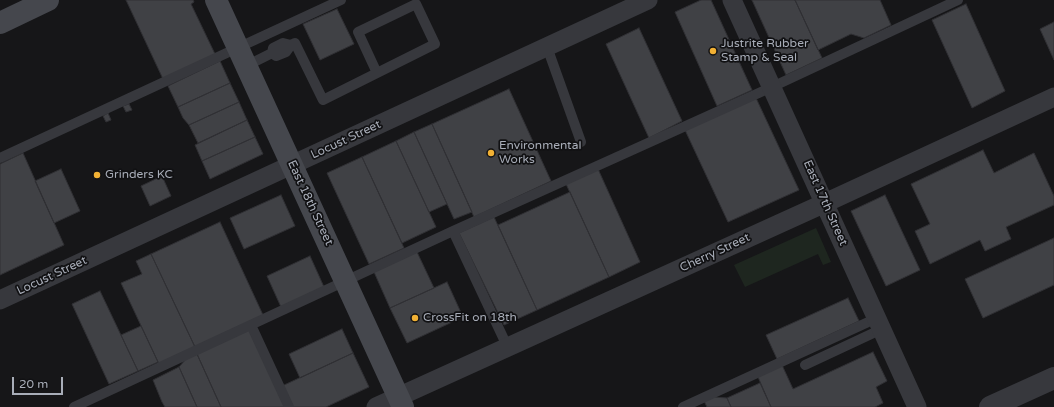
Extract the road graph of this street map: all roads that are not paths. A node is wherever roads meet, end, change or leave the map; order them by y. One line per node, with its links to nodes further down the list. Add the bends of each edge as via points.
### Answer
1 (48, 0): 7 (main road)
2 (216, 0): 9 (main road, East 18th Street)
3 (341, 0): 9 (lane)
4 (648, 0): 8 (street, Locust Street)
5 (732, 0): 11 (street, East 17th Street)
6 (958, 0): 11 (lane)
7 (0, 22)
8 (547, 47): 13 (lane); 15 (street, Locust Street)
9 (242, 57): 10 (lane, via 272,54 276,56 286,52 295,43 323,100); 14 (lane); 15 (main road, East 18th Street)
10 (377, 73): 10 (lane, via 435,44 416,4 358,32)
11 (772, 86): 16 (street, East 17th Street); 17 (lane)
12 (1054, 97): 16 (street, Cherry Street)
13 (581, 142)
14 (0, 158)
15 (292, 165): 18 (main road, East 18th Street); 19 (street, Locust Street)
16 (825, 203): 20 (street, East 17th Street); 22 (street, Cherry Street)
17 (453, 231): 18 (lane); 22 (lane)
18 (346, 281): 21 (lane); 25 (main road, East 18th Street)
19 (0, 300)
20 (879, 323): 23 (lane); 29 (lane); 30 (street, East 17th Street)
21 (251, 325): 26 (lane); 27 (lane)
22 (508, 348): 25 (street, Cherry Street)
23 (805, 365)
24 (1054, 378): 31 (street)
25 (401, 402): 28 (street, Cherry Street)
26 (74, 407)
27 (289, 407)
28 (376, 407)
29 (683, 407)
30 (917, 407)
31 (990, 407)

